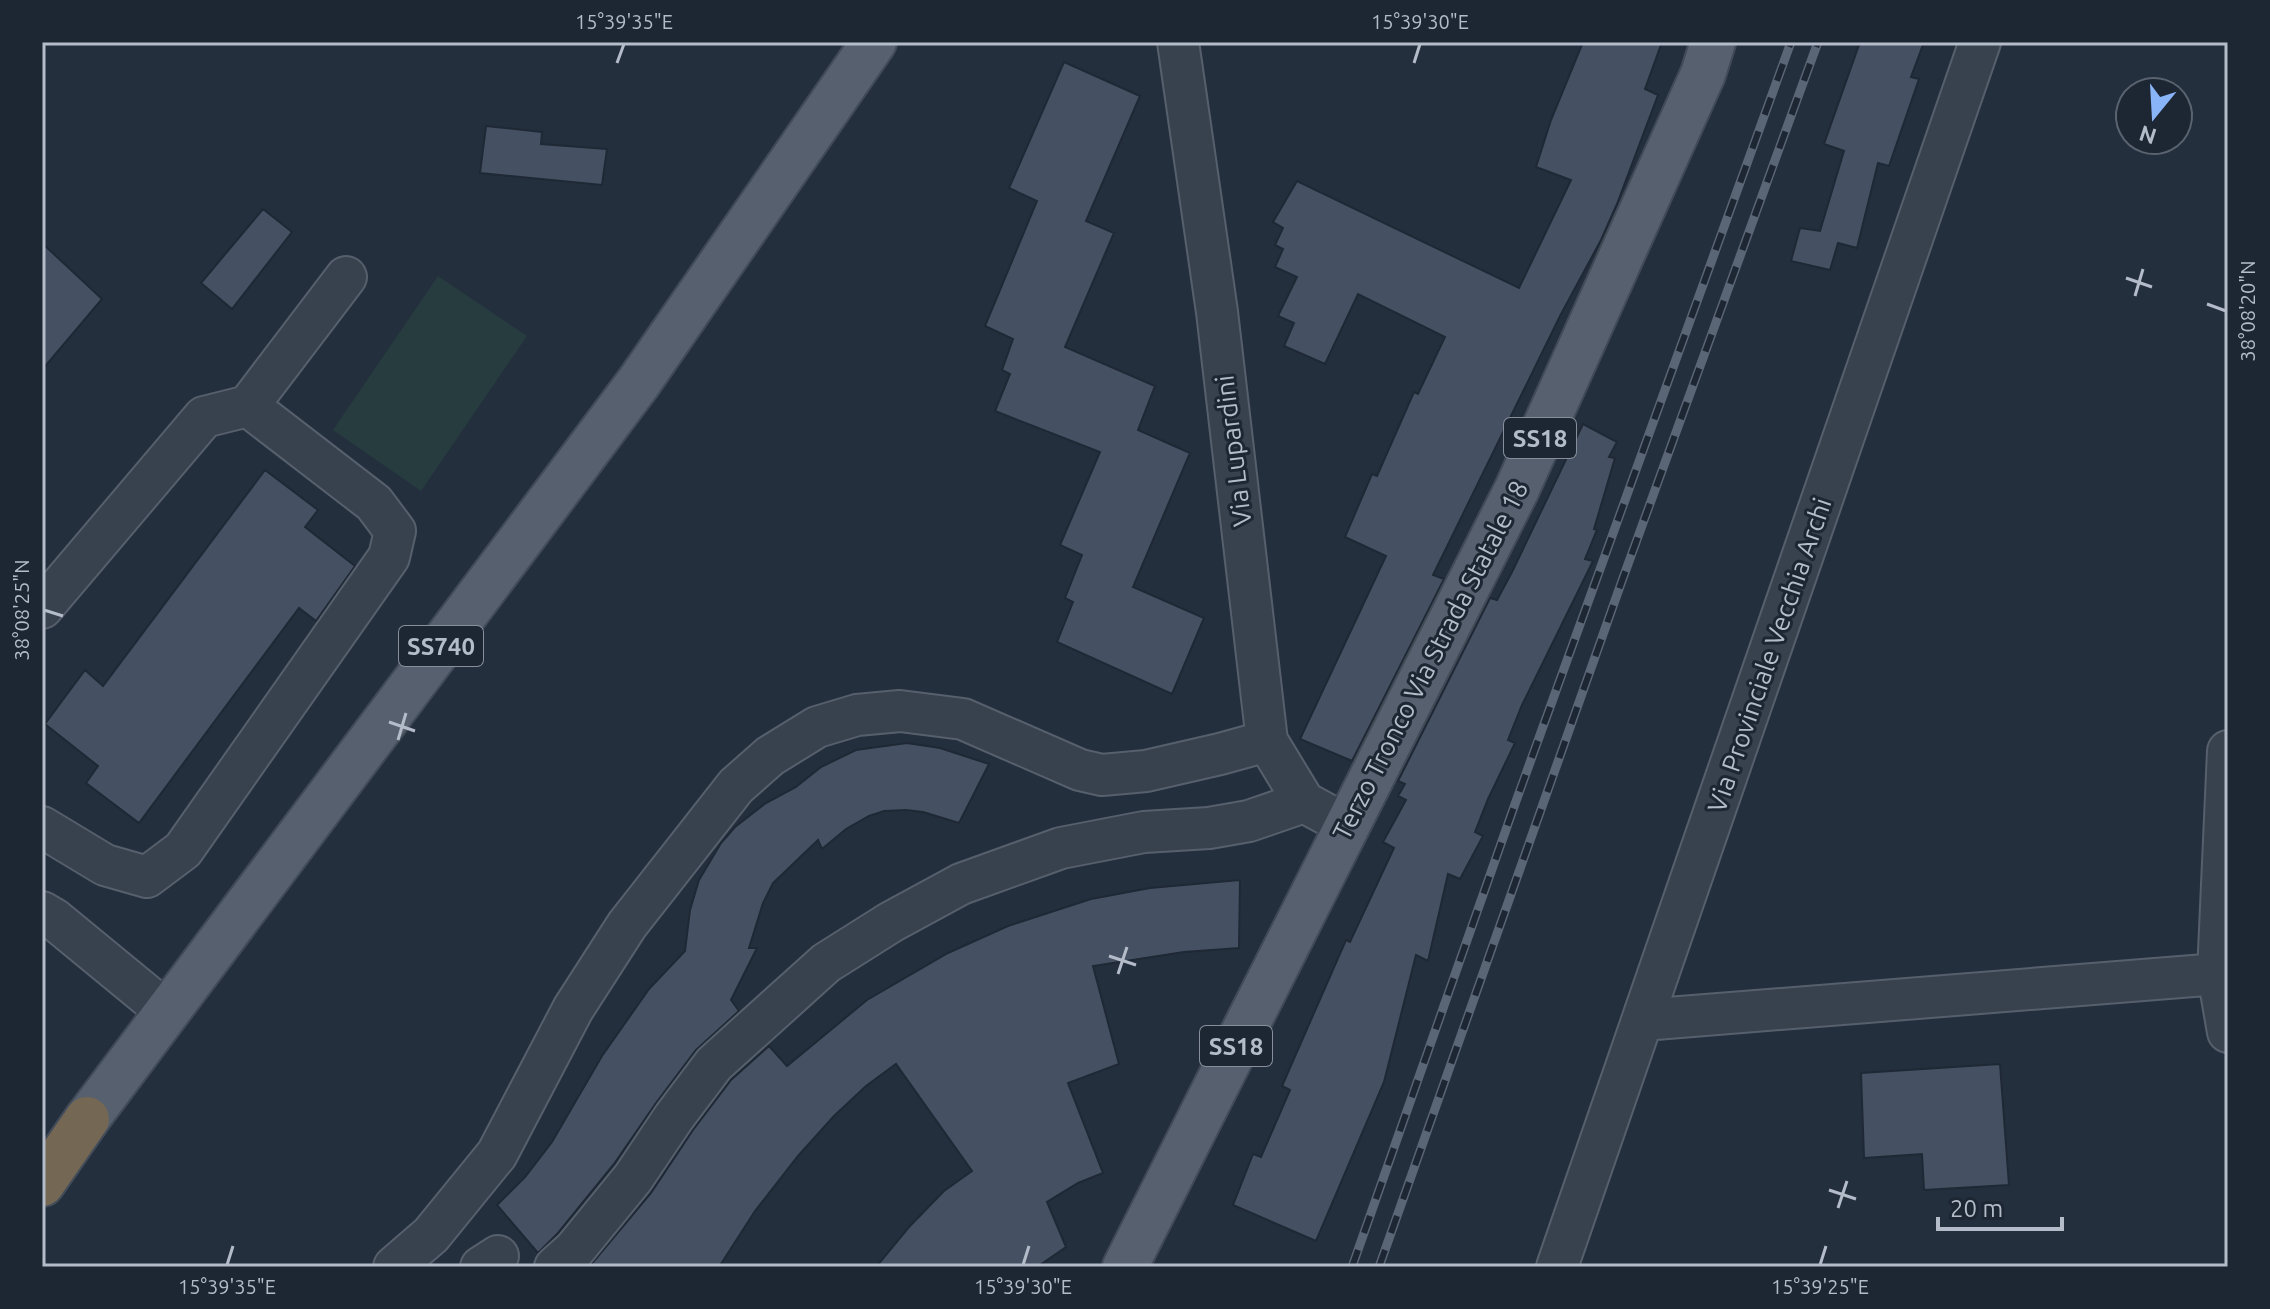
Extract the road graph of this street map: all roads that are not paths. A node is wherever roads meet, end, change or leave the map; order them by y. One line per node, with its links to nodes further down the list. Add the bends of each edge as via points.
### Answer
1 (874, 42): 15 (main road, SS740, via 639,382)
2 (1178, 42): 8 (street, Via Lupardini, via 1217,312)
3 (1713, 42): 11 (main road, Terzo Tronco Via Strada Statale 18 / SS18, via 1517,489)
4 (1980, 42): 16 (street, Via Provinciale Vecchia Archi)
5 (346, 277): 6 (street)
6 (248, 406): 7 (street, via 204,417); 12 (street, via 374,503 395,531 389,557 183,850 147,877 105,865)
7 (42, 608)
8 (1267, 741): 10 (street, Via Lupardini); 20 (street, via 1146,771 1102,775 963,719 900,711 857,715 817,727 770,756 736,786 627,925 573,1009 497,1154 431,1235)
9 (2228, 751): 14 (street)
10 (1304, 802): 11 (street, Via Lupardini); 21 (street, via 1209,828 1144,832 1061,848 961,884 891,922 826,963 714,1064 633,1178)
11 (1347, 826): 22 (main road, Terzo Tronco Via Strada Statale 18 / SS18)
12 (42, 827)
13 (42, 912): 15 (street)
14 (2218, 974): 16 (street); 17 (street)
15 (167, 1012): 18 (main road)
16 (1643, 1020): 23 (street, Via Provinciale Vecchia Archi)
17 (2228, 1032)
18 (87, 1119): 19 (highway)
19 (42, 1184)
20 (394, 1267)
21 (555, 1267)
22 (1125, 1267)
23 (1557, 1267)

